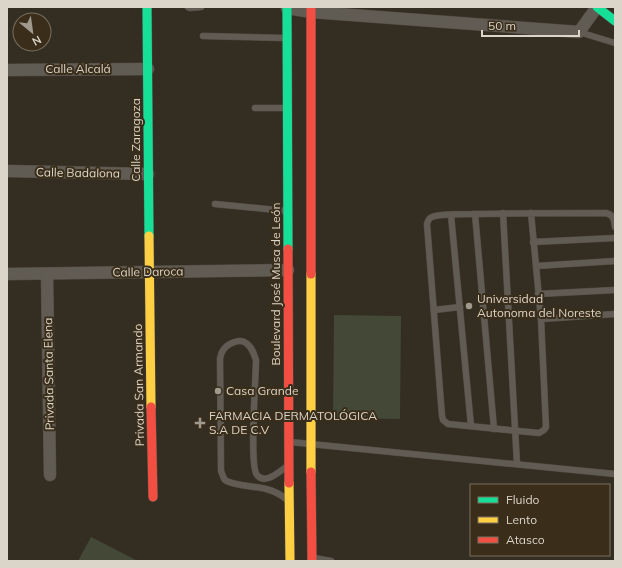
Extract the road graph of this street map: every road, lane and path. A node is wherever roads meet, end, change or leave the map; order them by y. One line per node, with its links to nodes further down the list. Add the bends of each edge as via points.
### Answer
1 (147, 7): 12 (main road, Calle Zaragoza)
2 (188, 7): 3 (lane)
3 (201, 7)
4 (285, 7): 6 (street); 10 (main road, Boulevard José Musa de León)
5 (597, 7): 7 (main road); 8 (street)
6 (311, 9): 8 (street); 43 (main road)
7 (615, 21)
8 (579, 32): 11 (lane)
9 (203, 36): 10 (lane)
10 (287, 38): 15 (main road, Boulevard José Musa de León)
11 (615, 43)
12 (148, 69): 13 (street, Calle Alcalá); 17 (main road, Calle Zaragoza)
13 (7, 70)
14 (255, 108): 15 (lane)
15 (288, 108): 19 (main road, Boulevard José Musa de León)
16 (7, 172): 17 (street, Calle Badalona)
17 (148, 174): 30 (main road, Calle Zaragoza)
18 (215, 204): 19 (lane)
19 (288, 211): 29 (main road, Boulevard José Musa de León)
20 (531, 213): 22 (lane); 24 (lane, via 606,213 613,217); 26 (lane)
21 (475, 214): 22 (lane); 23 (lane); 40 (lane)
22 (503, 214): 41 (lane)
23 (451, 215): 35 (lane); 36 (lane, via 430,217 427,224)
24 (615, 227)
25 (615, 238): 26 (lane)
26 (533, 242): 28 (lane)
27 (615, 261): 28 (lane)
28 (536, 266): 34 (lane)
29 (288, 270): 30 (street, Calle Daroca); 42 (main road, Boulevard José Musa de León)
30 (149, 273): 32 (street, Calle Daroca); 48 (main road, Privada San Armando)
31 (7, 274): 32 (street, Calle Daroca)
32 (48, 274): 47 (street, Privada Santa Elena)
33 (615, 290): 34 (lane)
34 (538, 294): 38 (lane)
35 (460, 307): 36 (lane); 39 (lane)
36 (434, 310): 39 (lane, via 443,420 448,424)
37 (615, 314): 38 (lane)
38 (541, 319): 41 (lane, via 546,427 540,433)
39 (471, 426): 40 (lane)
40 (494, 429): 41 (lane)
41 (515, 431): 44 (lane)
42 (289, 442): 43 (lane); 45 (main road, Boulevard José Musa de León)
43 (311, 444): 44 (lane); 50 (main road)
44 (517, 464): 46 (lane)
45 (289, 465): 49 (main road, Boulevard José Musa de León); 49 (lane, via 272,478 260,478 256,475 253,445 256,360 245,342 229,344 222,351 220,358 222,476 230,483 266,489)
46 (615, 474)
47 (50, 475)
48 (153, 497)
49 (290, 502): 51 (main road, Boulevard José Musa de León)
50 (312, 560): 52 (lane)
51 (290, 561)
52 (331, 561)

